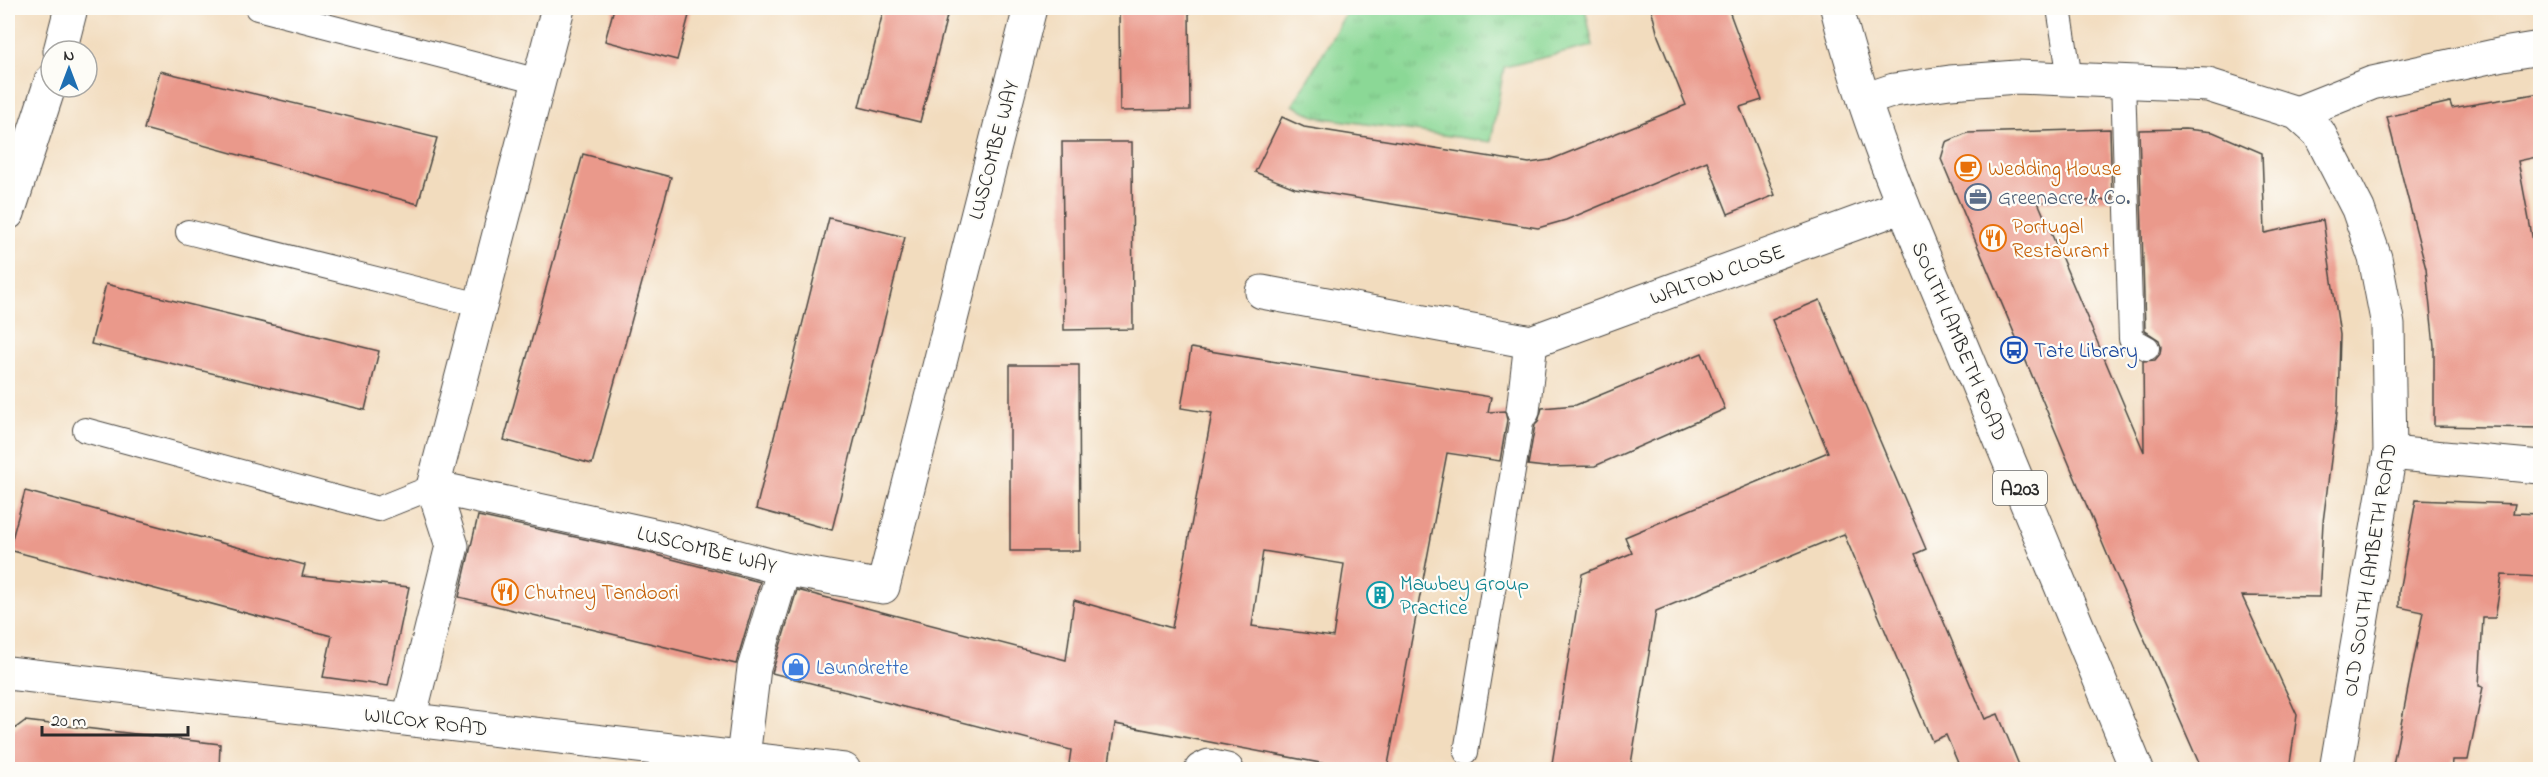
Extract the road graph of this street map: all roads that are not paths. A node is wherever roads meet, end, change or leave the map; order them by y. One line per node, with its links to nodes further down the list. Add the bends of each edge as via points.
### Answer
1 (71, 8): 7 (main road)
2 (257, 8): 11 (lane)
3 (558, 8): 11 (main road)
4 (1030, 8): 27 (main road, LUSCOMBE WAY, via 882,587)
5 (1837, 8): 13 (main road, SOUTH LAMBETH ROAD / A203)
6 (2059, 8): 9 (lane)
7 (63, 39)
8 (2541, 48): 14 (main road, via 2372,83)
9 (2070, 79): 10 (main road, OLD SOUTH LAMBETH ROAD); 13 (main road, OLD SOUTH LAMBETH ROAD, via 2017,77 1950,82 1894,90)
10 (2123, 80): 14 (main road, OLD SOUTH LAMBETH ROAD, via 2208,85); 21 (lane, via 2131,339)
11 (539, 81): 19 (main road)
12 (45, 99): 16 (main road)
13 (1864, 100): 15 (main road, SOUTH LAMBETH ROAD / A203)
14 (2297, 112): 24 (main road, OLD SOUTH LAMBETH ROAD, via 2319,133 2358,208 2376,258 2388,325)
15 (1903, 206): 20 (main road, WALTON CLOSE); 35 (main road, SOUTH LAMBETH ROAD / A203)
16 (8, 213)
17 (188, 232): 19 (lane)
18 (1262, 292): 20 (main road)
19 (480, 304): 26 (main road)
20 (1531, 342): 22 (main road)
21 (2147, 348)
22 (1523, 411): 30 (lane)
23 (85, 430): 26 (lane, via 378,509)
24 (2390, 453): 25 (main road); 36 (main road, OLD SOUTH LAMBETH ROAD)
25 (2541, 467)
26 (433, 487): 27 (main road, LUSCOMBE WAY, via 672,539); 29 (main road, via 452,546)
27 (784, 569): 31 (main road, via 754,669)
28 (8, 673): 29 (main road, WILCOX ROAD)
29 (409, 719): 31 (main road, WILCOX ROAD)
30 (1467, 752)
31 (743, 757): 32 (main road, WILCOX ROAD)
32 (844, 770)
33 (1201, 770): 34 (main road, via 1209,766)
34 (1227, 770)
35 (2137, 770)
36 (2336, 770)

